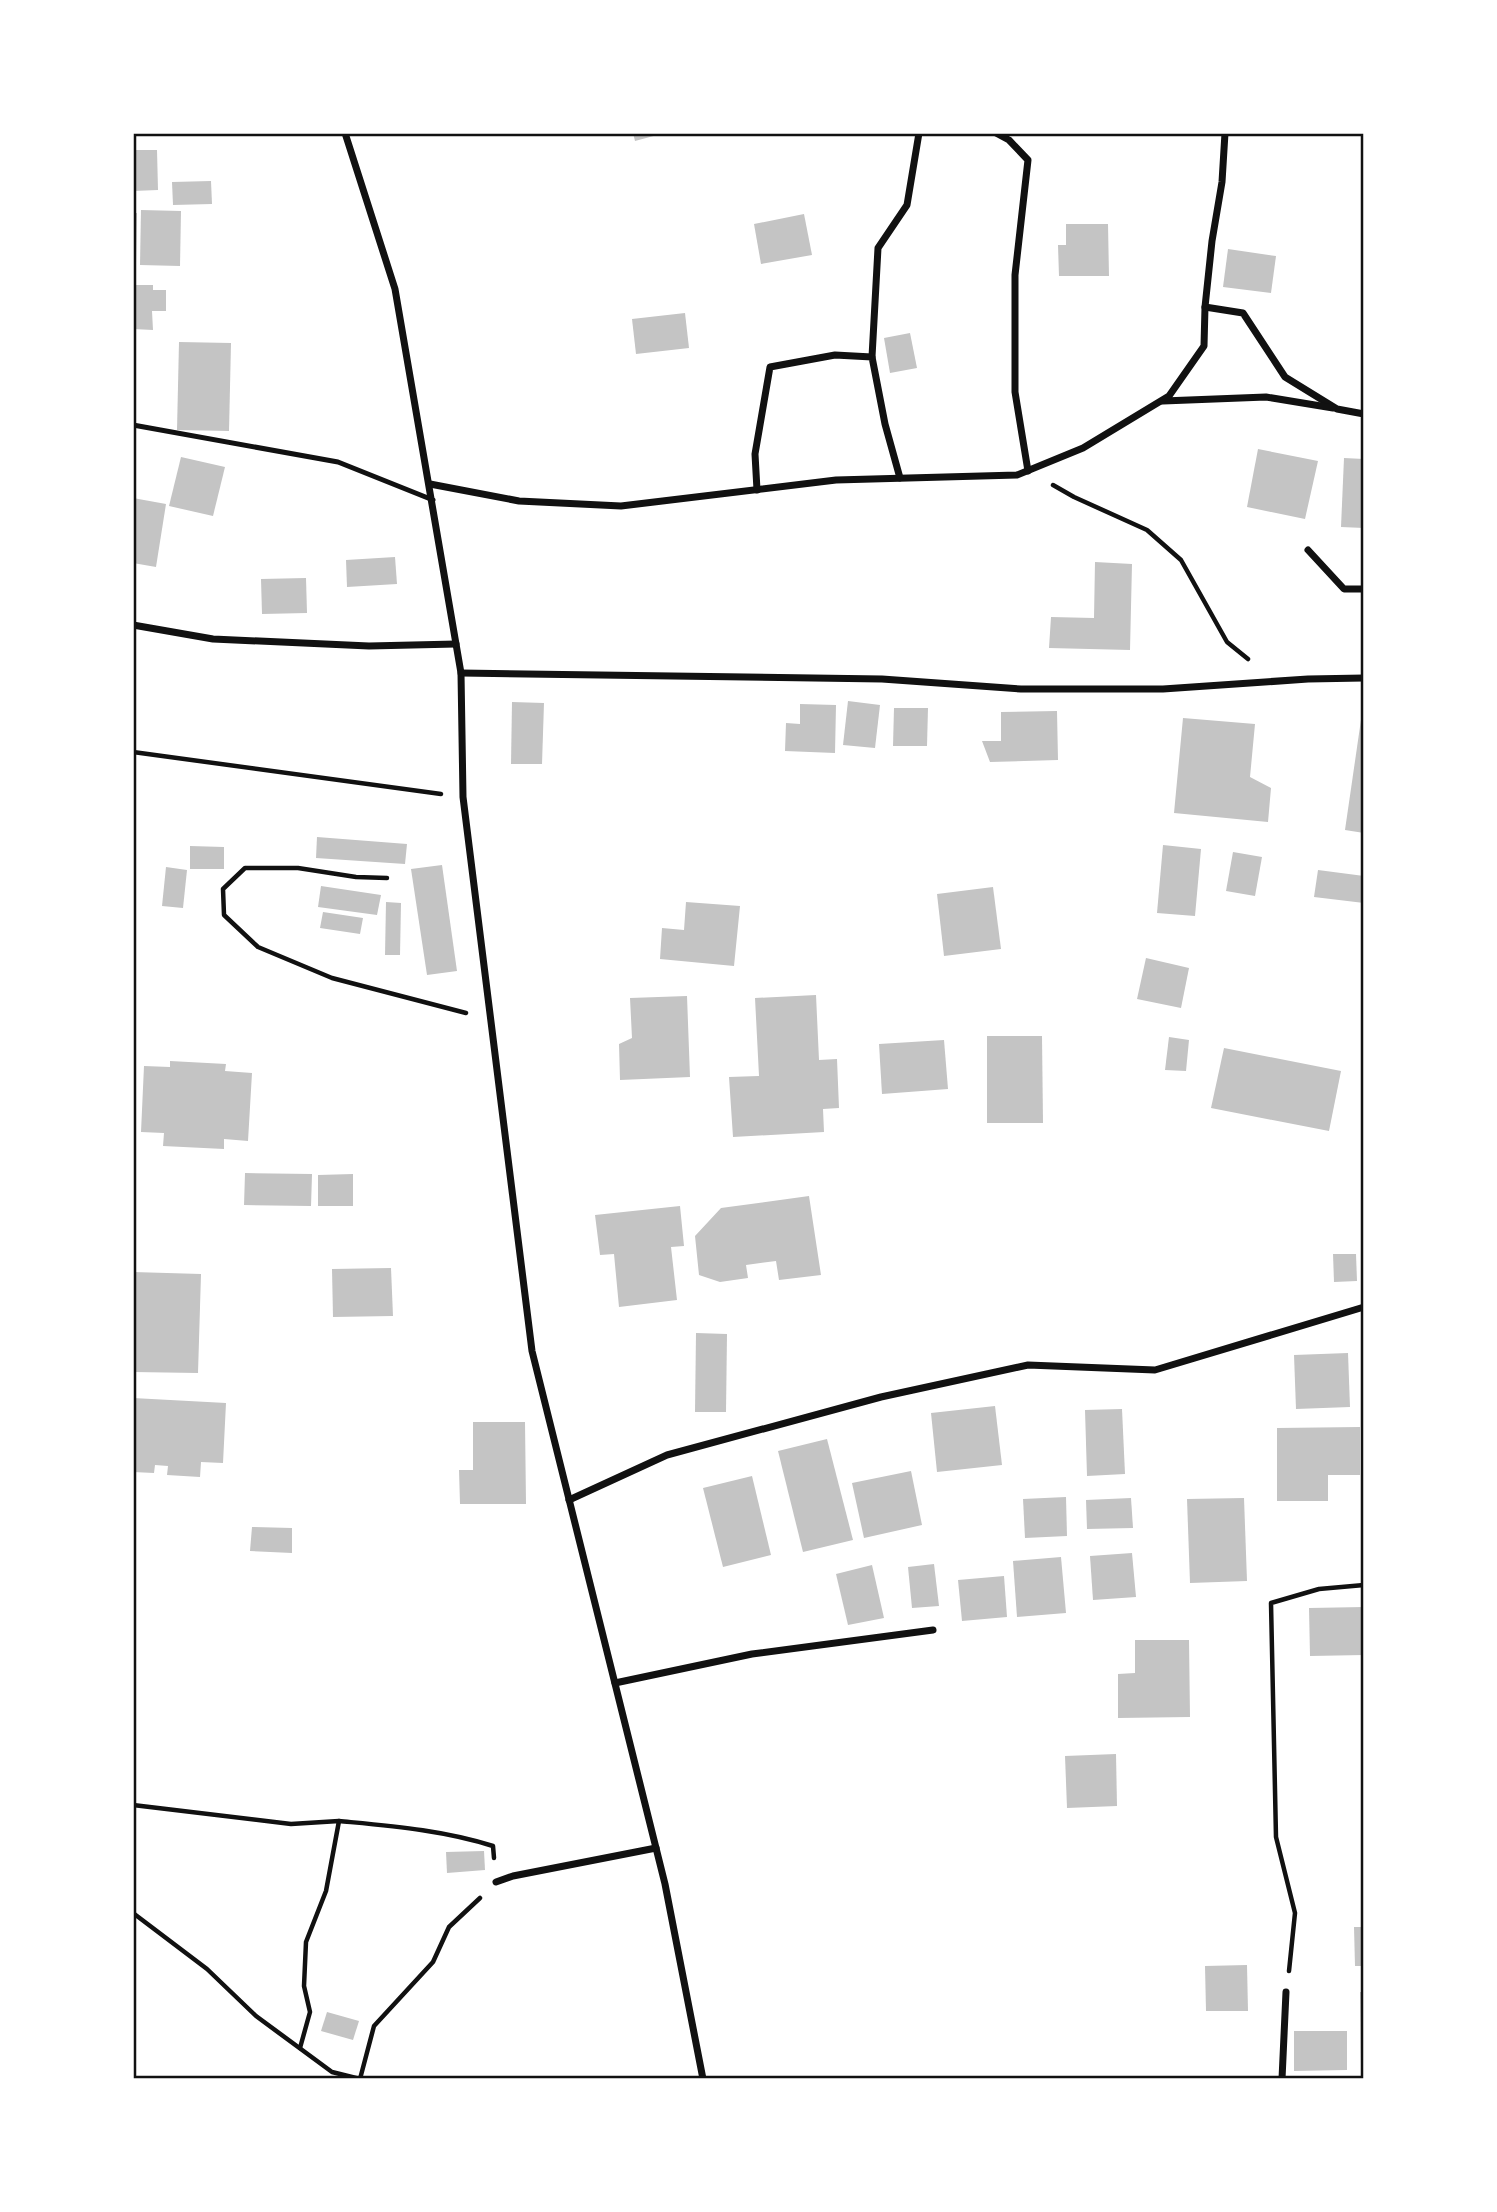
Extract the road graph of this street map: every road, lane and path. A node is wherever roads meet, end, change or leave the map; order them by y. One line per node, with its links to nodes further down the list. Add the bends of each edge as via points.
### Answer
1 (345, 133): 13 (street, via 395,289)
2 (919, 133): 6 (street, via 907,205 878,248)
3 (996, 133): 11 (street, via 1028,160 1015,275 1015,392)
4 (1225, 133): 5 (street)
5 (1205, 307): 7 (street, via 1204,346 1169,396); 8 (street, via 1243,313 1285,377)
6 (872, 357): 12 (street); 14 (street, via 835,355 770,367 755,454)
7 (1160, 401): 8 (street, via 1266,397); 11 (street, via 1083,448)
8 (1337, 409): 9 (street)
9 (1364, 414)
10 (133, 425): 15 (lane, via 338,462)
11 (1028, 471): 12 (street); 22 (path, via 1074,498 1147,530 1181,560 1227,642)
12 (900, 478): 14 (street)
13 (430, 484): 14 (street, via 519,501 621,506); 15 (street)
14 (757, 490)
15 (433, 500): 19 (street)
16 (1308, 550): 17 (street, via 1344,589)
17 (1364, 589)
18 (133, 625): 19 (street, via 213,639 369,646)
19 (456, 644): 20 (street)
20 (461, 673): 22 (street, via 882,679 1021,689 1163,689); 24 (street)
21 (1364, 678): 22 (street)
22 (1275, 681)
23 (133, 751): 24 (path)
24 (463, 797): 26 (street)
25 (387, 878): 26 (path, via 298,868 245,868 223,889 224,915 258,947 332,978)
26 (491, 1020): 28 (street, via 532,1351)
27 (1364, 1307): 28 (street, via 1155,1370 1028,1365 881,1397 667,1454)
28 (569, 1500): 31 (street)
29 (1364, 1585): 37 (path, via 1319,1589 1271,1602 1276,1837 1294,1913)
30 (933, 1630): 31 (street, via 752,1654)
31 (615, 1683): 34 (street)
32 (133, 1805): 33 (path, via 291,1824)
33 (339, 1821): 35 (path, via 395,1826 493,1846); 38 (path, via 326,1891 306,1942 304,1986 310,2012)
34 (656, 1847): 35 (street); 40 (street)
35 (496, 1882): 39 (path, via 449,1927 433,1962 374,2026)
36 (133, 1913): 38 (path)
37 (1286, 1992): 41 (street)
38 (300, 2048): 39 (path, via 332,2072)
39 (360, 2079)
40 (703, 2079)
41 (1282, 2079)

